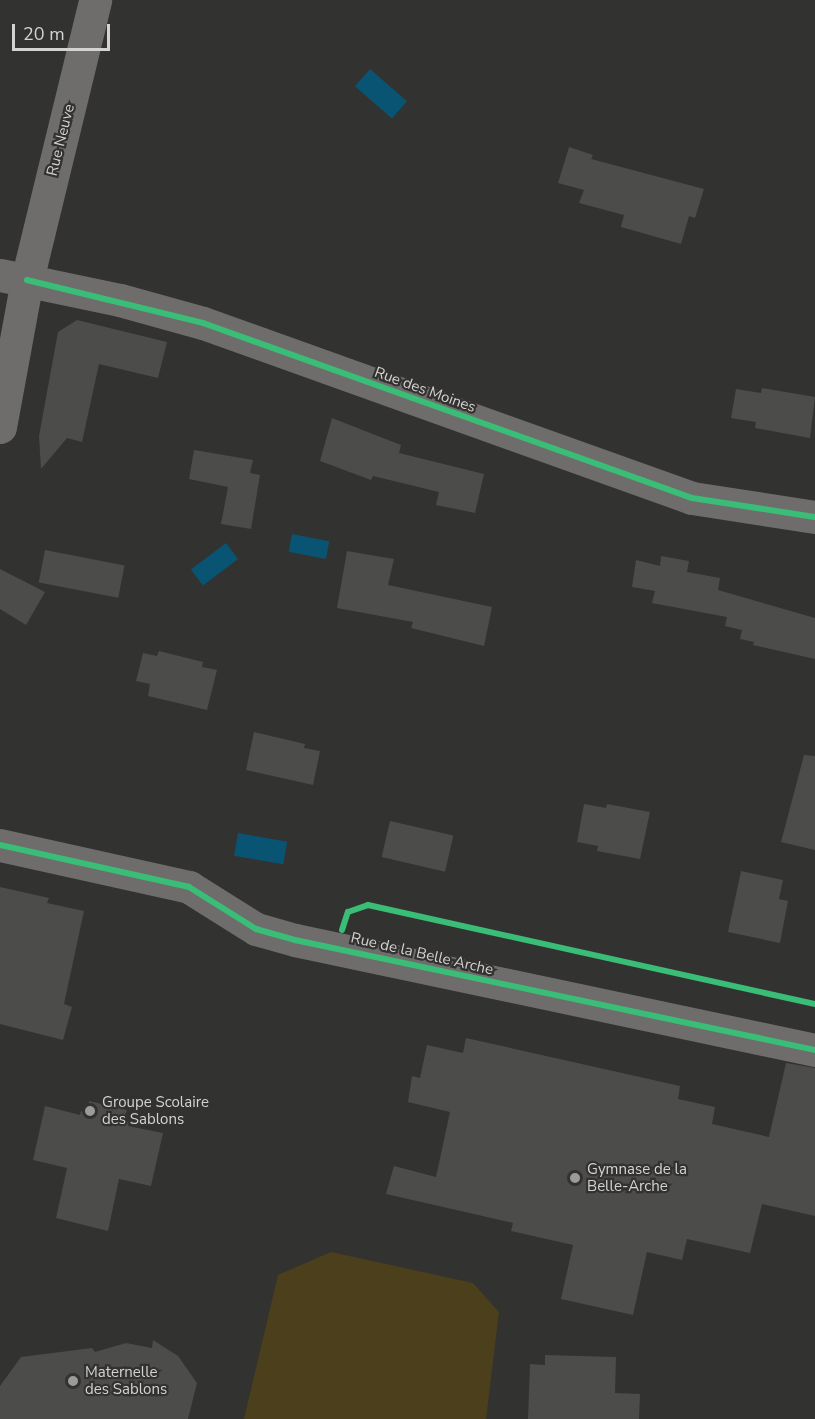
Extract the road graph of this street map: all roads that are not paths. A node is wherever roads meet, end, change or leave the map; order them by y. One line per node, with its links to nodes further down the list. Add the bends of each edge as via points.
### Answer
1 (95, 0): 2 (street, Rue Neuve)
2 (14, 277): 3 (street, Rue Neuve); 4 (street, Rue des Moines, via 203,322 692,498)
3 (0, 427)
4 (815, 517)
5 (0, 845): 6 (street, Rue de la Belle Arche, via 189,886 256,929 295,940)
6 (815, 1050)

